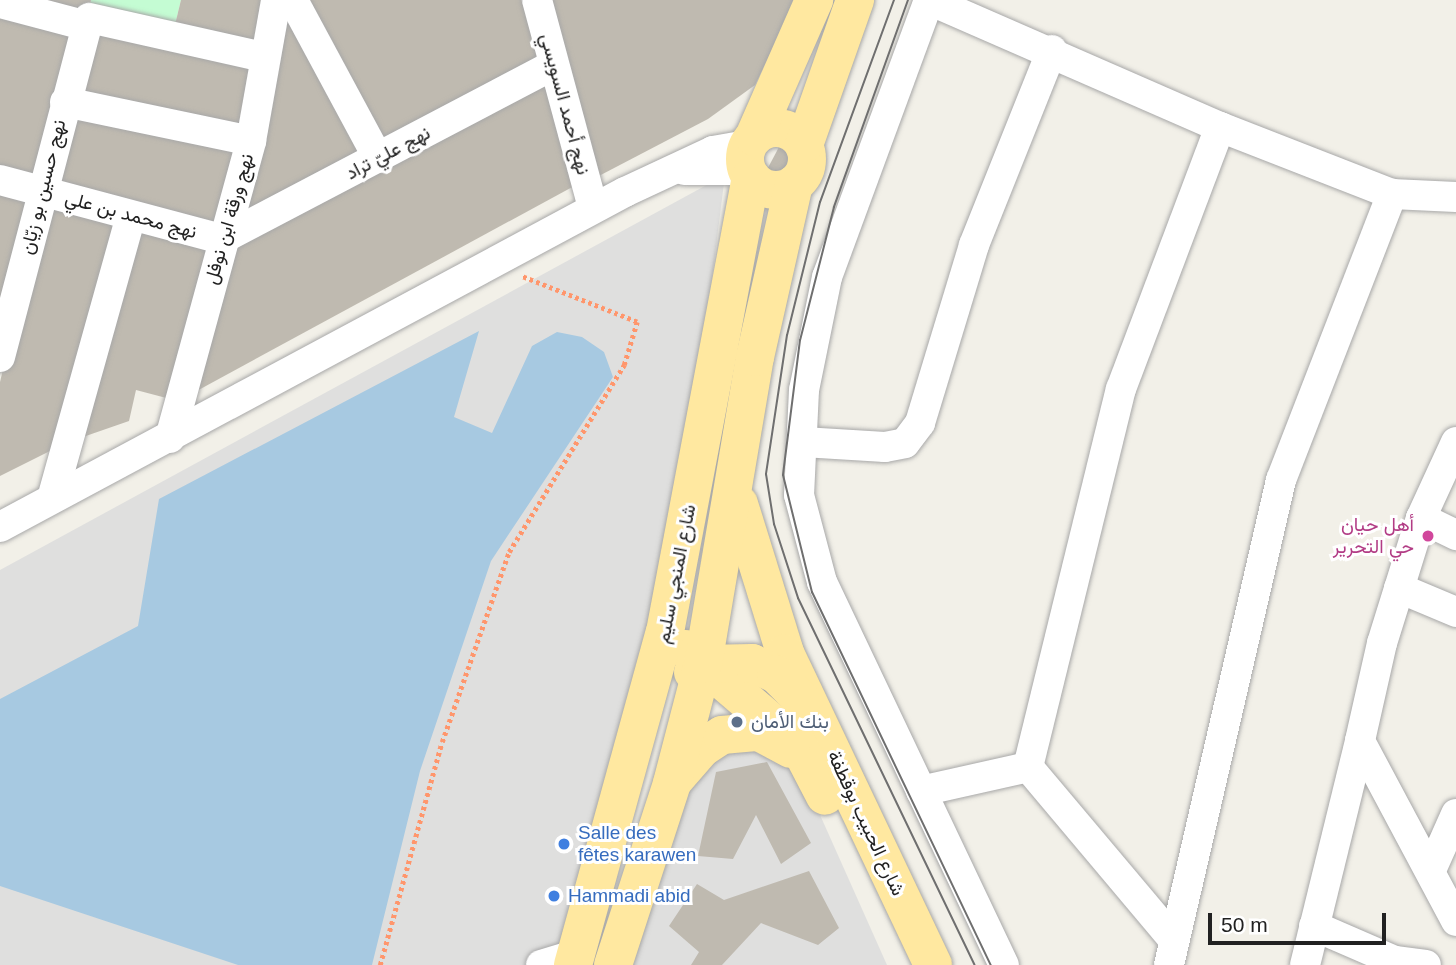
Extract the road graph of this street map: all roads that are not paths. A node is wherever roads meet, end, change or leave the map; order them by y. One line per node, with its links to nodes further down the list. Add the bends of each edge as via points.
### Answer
1 (276, 0): 10 (street, نهج ورقة ابن نوفل)
2 (293, 0): 17 (street)
3 (537, 0): 11 (street, نهج أحمد السويسي)
4 (814, 0): 16 (main road, شارع المنجي سليم)
5 (855, 0): 15 (main road)
6 (929, 0): 9 (street); 28 (street, via 827,276 804,390)
7 (0, 3): 8 (street)
8 (88, 22): 10 (street); 12 (street, نهج حسين بو زيّان)
9 (1052, 50): 13 (street); 28 (street, via 974,245 920,423 905,443 885,447)
10 (264, 57): 14 (street, نهج ورقة ابن نوفل, via 268,64)
11 (553, 65): 17 (street, نهج عليّ تراد); 23 (street, نهج أحمد السويسي)
12 (65, 102): 14 (street); 20 (street, نهج حسين بو زيّان)
13 (1220, 127): 21 (street); 43 (street, via 1121,389)
14 (251, 141): 25 (street, نهج ورقة ابن نوفل)
15 (804, 145): 16 (main road, via 781,128); 19 (main road, via 805,170)
16 (750, 157): 19 (main road, via 776,189); 23 (street, via 713,151); 37 (main road, شارع المنجي سليم)
17 (378, 159): 25 (street, نهج عليّ تراد)
18 (0, 180): 20 (street, نهج محمد بن علي)
19 (794, 184): 30 (main road, via 755,357)
20 (42, 192): 24 (street, نهج محمد بن علي); 26 (street, نهج حسين بو زيّان)
21 (1392, 194): 22 (street); 50 (street, via 1281,480)
22 (1456, 197)
23 (593, 208): 27 (street)
24 (131, 216): 25 (street, نهج محمد بن علي); 31 (street)
25 (222, 239): 27 (street, نهج ورقة ابن نوفل)
26 (0, 355)
27 (170, 438): 31 (street)
28 (803, 442): 45 (street, via 799,495 809,546)
29 (1456, 442): 32 (street)
30 (734, 482): 38 (main road); 40 (main road, شارع الحبيب بوقطفة, via 767,604)
31 (53, 495): 33 (street)
32 (1421, 518): 34 (street); 35 (street)
33 (0, 527)
34 (1456, 535)
35 (1399, 588): 36 (street); 41 (street)
36 (1456, 612)
37 (665, 632): 38 (main road, شارع الحبيب بوقطفة); 39 (main road, شارع المنجي سليم)
38 (703, 664): 39 (main road); 40 (main road, via 752,663 776,674); 42 (main road, شارع الحبيب بوقطفة, via 799,746); 44 (main road)
39 (642, 725): 51 (main road, شارع المنجي سليم)
40 (821, 727): 55 (main road, شارع الحبيب بوقطفة)
41 (1360, 741): 47 (street); 49 (street)
42 (812, 766): 44 (main road, via 783,742 739,731 702,748); 54 (main road, شارع الحبيب بوقطفة)
43 (1028, 767): 45 (street); 50 (street)
44 (672, 783): 53 (main road)
45 (920, 791): 56 (street)
46 (1456, 814): 47 (street)
47 (1433, 868): 48 (street)
48 (1456, 921)
49 (1314, 926): 52 (street); 57 (street)
50 (1171, 952)
51 (563, 961)
52 (1395, 963): 58 (street)
53 (613, 965)
54 (904, 965)
55 (933, 965)
56 (1004, 965)
57 (1305, 965)
58 (1426, 965)

